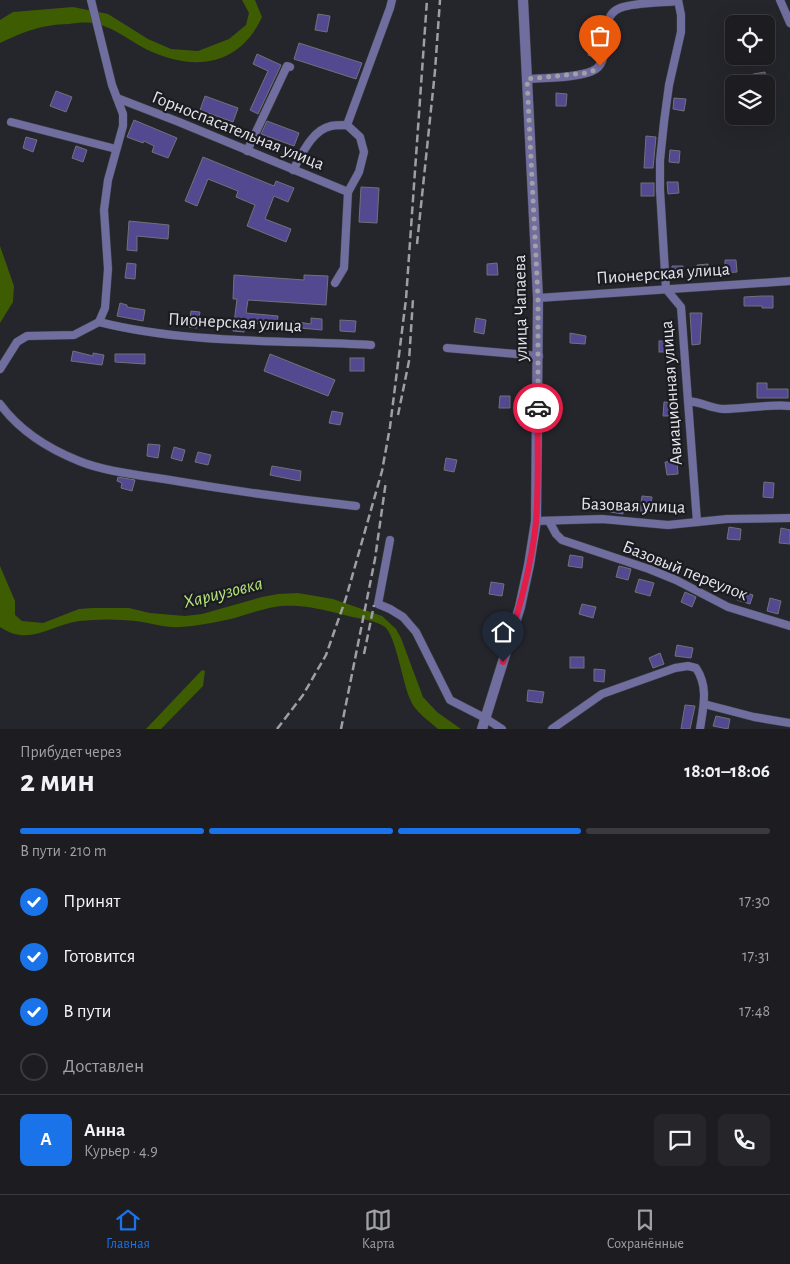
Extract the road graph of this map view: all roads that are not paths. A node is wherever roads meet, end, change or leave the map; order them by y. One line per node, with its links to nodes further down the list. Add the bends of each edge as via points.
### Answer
1 (91, 0): 9 (street)
2 (392, 0): 11 (street)
3 (523, 0): 8 (street, улица Чапаева)
4 (780, 0): 6 (street)
5 (678, 1): 8 (street, via 620,8 612,13 607,24 602,60 595,70); 18 (street, via 681,32 669,85 660,160)
6 (790, 23)
7 (290, 67): 13 (street, via 287,66)
8 (527, 79): 19 (street, улица Чапаева)
9 (117, 98): 12 (street, via 123,114 123,126); 13 (street, Горноспасательная улица)
10 (11, 122): 12 (street)
11 (347, 125): 14 (street, via 331,126 318,132); 15 (street, via 360,137 364,152 359,172)
12 (116, 149): 20 (street, via 104,210 108,269 105,308)
13 (247, 151): 14 (street, Горноспасательная улица)
14 (293, 170): 15 (street, Горноспасательная улица)
15 (348, 192): 17 (street, via 344,268)
16 (790, 281): 18 (street, Пионерская улица)
17 (335, 283)
18 (666, 289): 19 (street, Пионерская улица); 25 (street, Авиационная улица, via 681,308)
19 (538, 298): 23 (street, улица Чапаева)
20 (99, 322): 21 (street, Пионерская улица, via 133,331 241,340); 24 (street, via 74,334 27,336 17,342)
21 (372, 345)
22 (447, 348): 23 (street)
23 (539, 356): 30 (street, улица Чапаева)
24 (0, 368)
25 (688, 401): 27 (street, via 724,409 772,404); 32 (street, Авиационная улица)
26 (0, 404): 28 (street, via 25,430 81,462 174,481)
27 (790, 406)
28 (356, 506)
29 (790, 518): 32 (street, Базовая улица)
30 (536, 521): 31 (street, Базовая улица); 36 (street, улица Чапаева, via 520,607)
31 (549, 521): 32 (street, Базовая улица, via 602,519 668,525); 34 (street, Базовый переулок, via 562,540 650,569 728,607)
32 (697, 522)
33 (390, 540): 36 (street, via 378,604 402,617 416,632 450,700)
34 (790, 626)
35 (704, 704): 37 (street); 40 (street, via 705,686 696,668 675,668 602,694); 41 (street)
36 (485, 718): 38 (street, улица Чапаева); 39 (street)
37 (790, 723)
38 (482, 729)
39 (502, 729)
40 (552, 729)
41 (700, 729)

